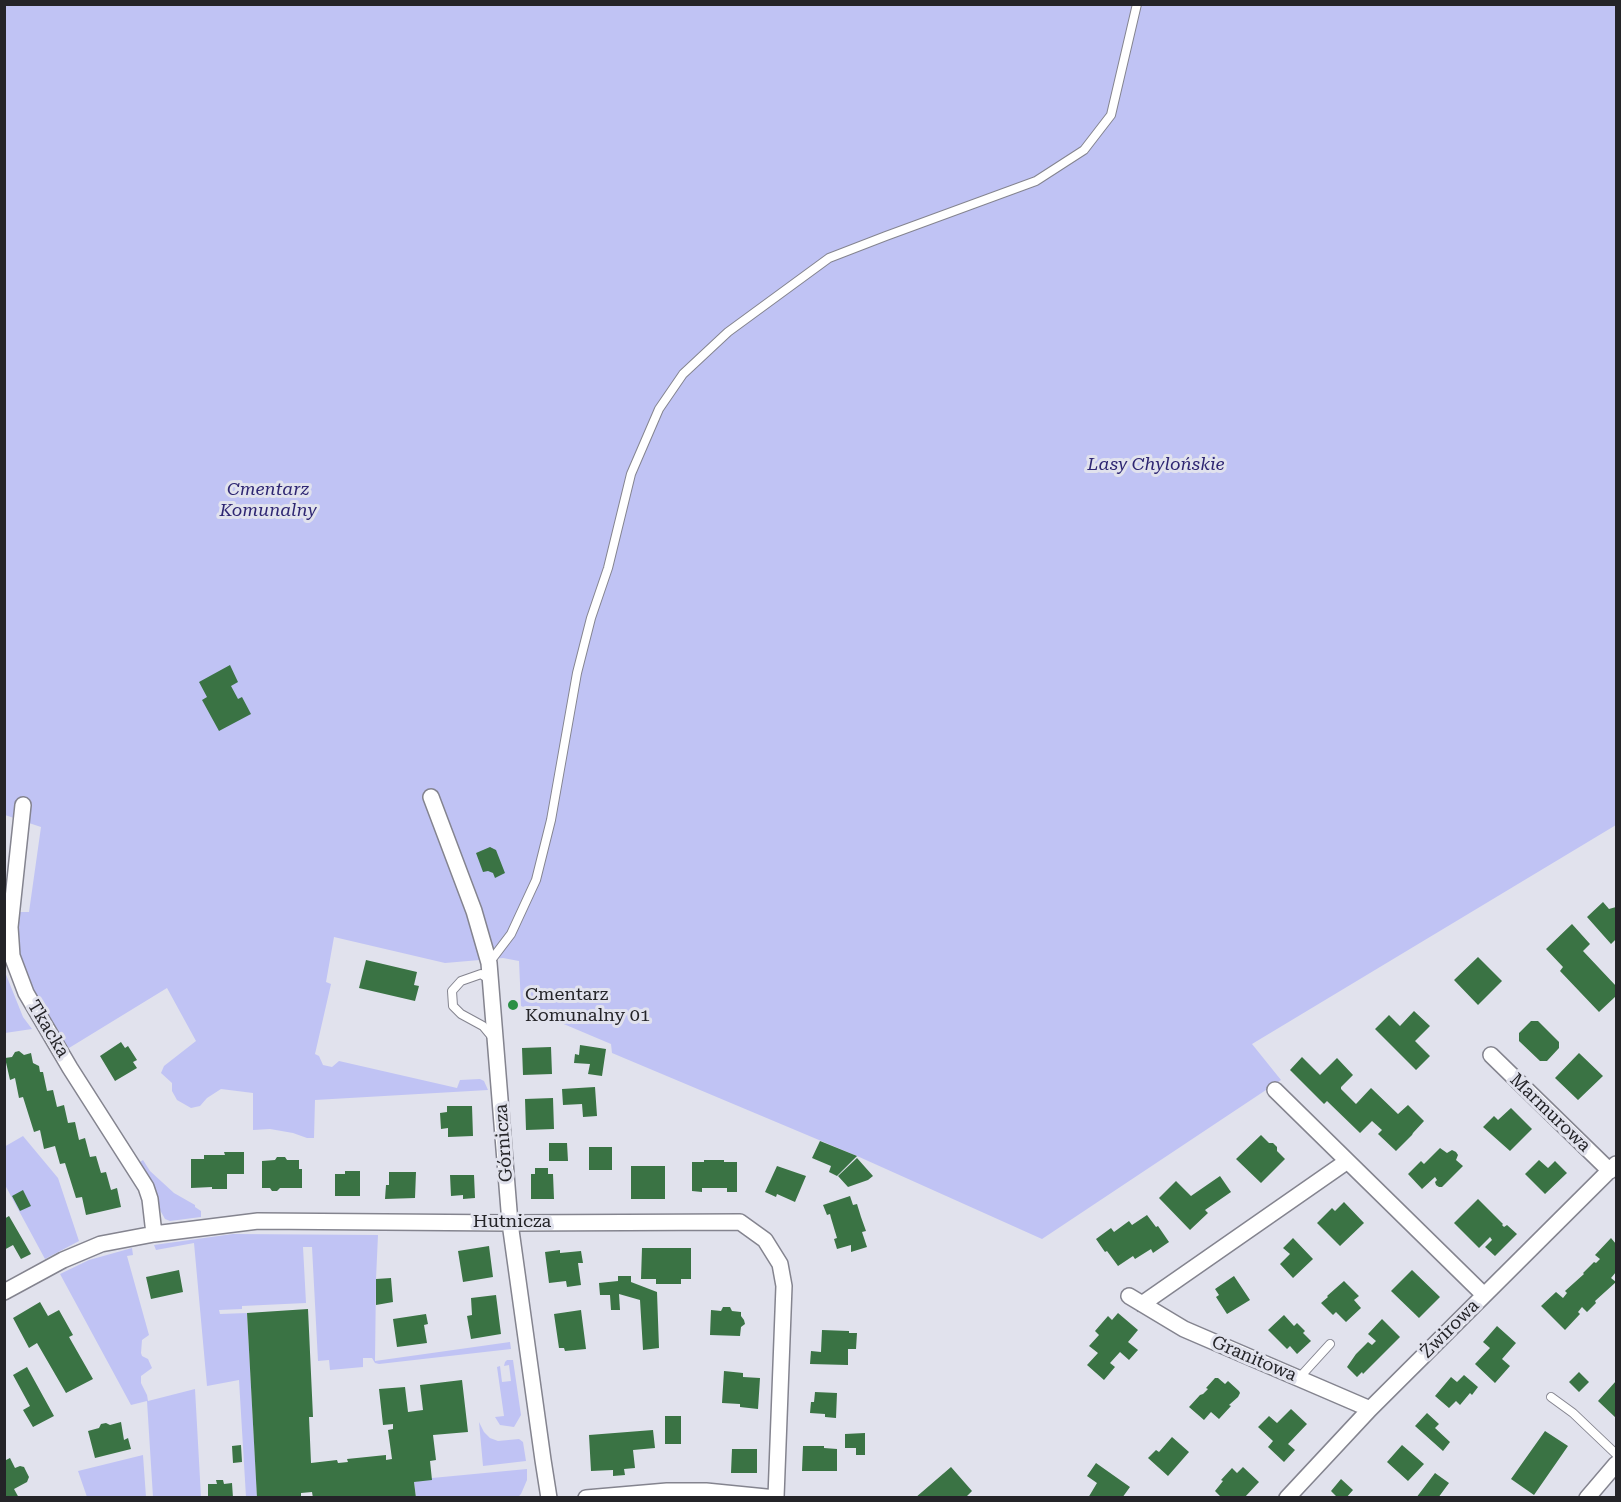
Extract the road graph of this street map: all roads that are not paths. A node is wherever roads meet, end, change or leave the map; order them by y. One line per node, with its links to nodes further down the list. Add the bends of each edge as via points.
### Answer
1 (1137, 4): 4 (lane, via 1110,115 1084,150 1036,182 829,258 728,332 683,374 659,409 631,474 591,618 536,880 511,934)
2 (431, 797): 4 (street, Górnicza)
3 (23, 805): 12 (street, Tkacka, via 10,927 12,956 26,993 146,1187)
4 (489, 963): 5 (street, Górnicza)
5 (491, 980): 6 (street, Górnicza); 6 (lane, via 481,974 461,981 452,992 453,1006 483,1026)
6 (496, 1041): 11 (street, Górnicza)
7 (1491, 1055): 10 (street, Marmurowa)
8 (1275, 1090): 9 (street)
9 (1346, 1162): 14 (street); 16 (street, Granitowa, via 1135,1300 1184,1329)
10 (1613, 1167): 14 (street, Żwirowa)
11 (510, 1223): 12 (street, Hutnicza, via 258,1221); 21 (street, Górnicza); 23 (street, Hutnicza, via 740,1222 765,1240 780,1264 784,1286)
12 (154, 1234): 13 (street, Hutnicza, via 101,1244)
13 (4, 1292)
14 (1484, 1295): 18 (street, Żwirowa)
15 (1330, 1344): 16 (lane)
16 (1299, 1378): 18 (street, Granitowa)
17 (1551, 1397): 19 (lane)
18 (1370, 1409): 24 (street, Żwirowa)
19 (1617, 1454)
20 (1617, 1464): 25 (street)
21 (549, 1497)
22 (586, 1497): 23 (street, via 706,1491)
23 (776, 1497)
24 (1287, 1497)
25 (1587, 1497)

